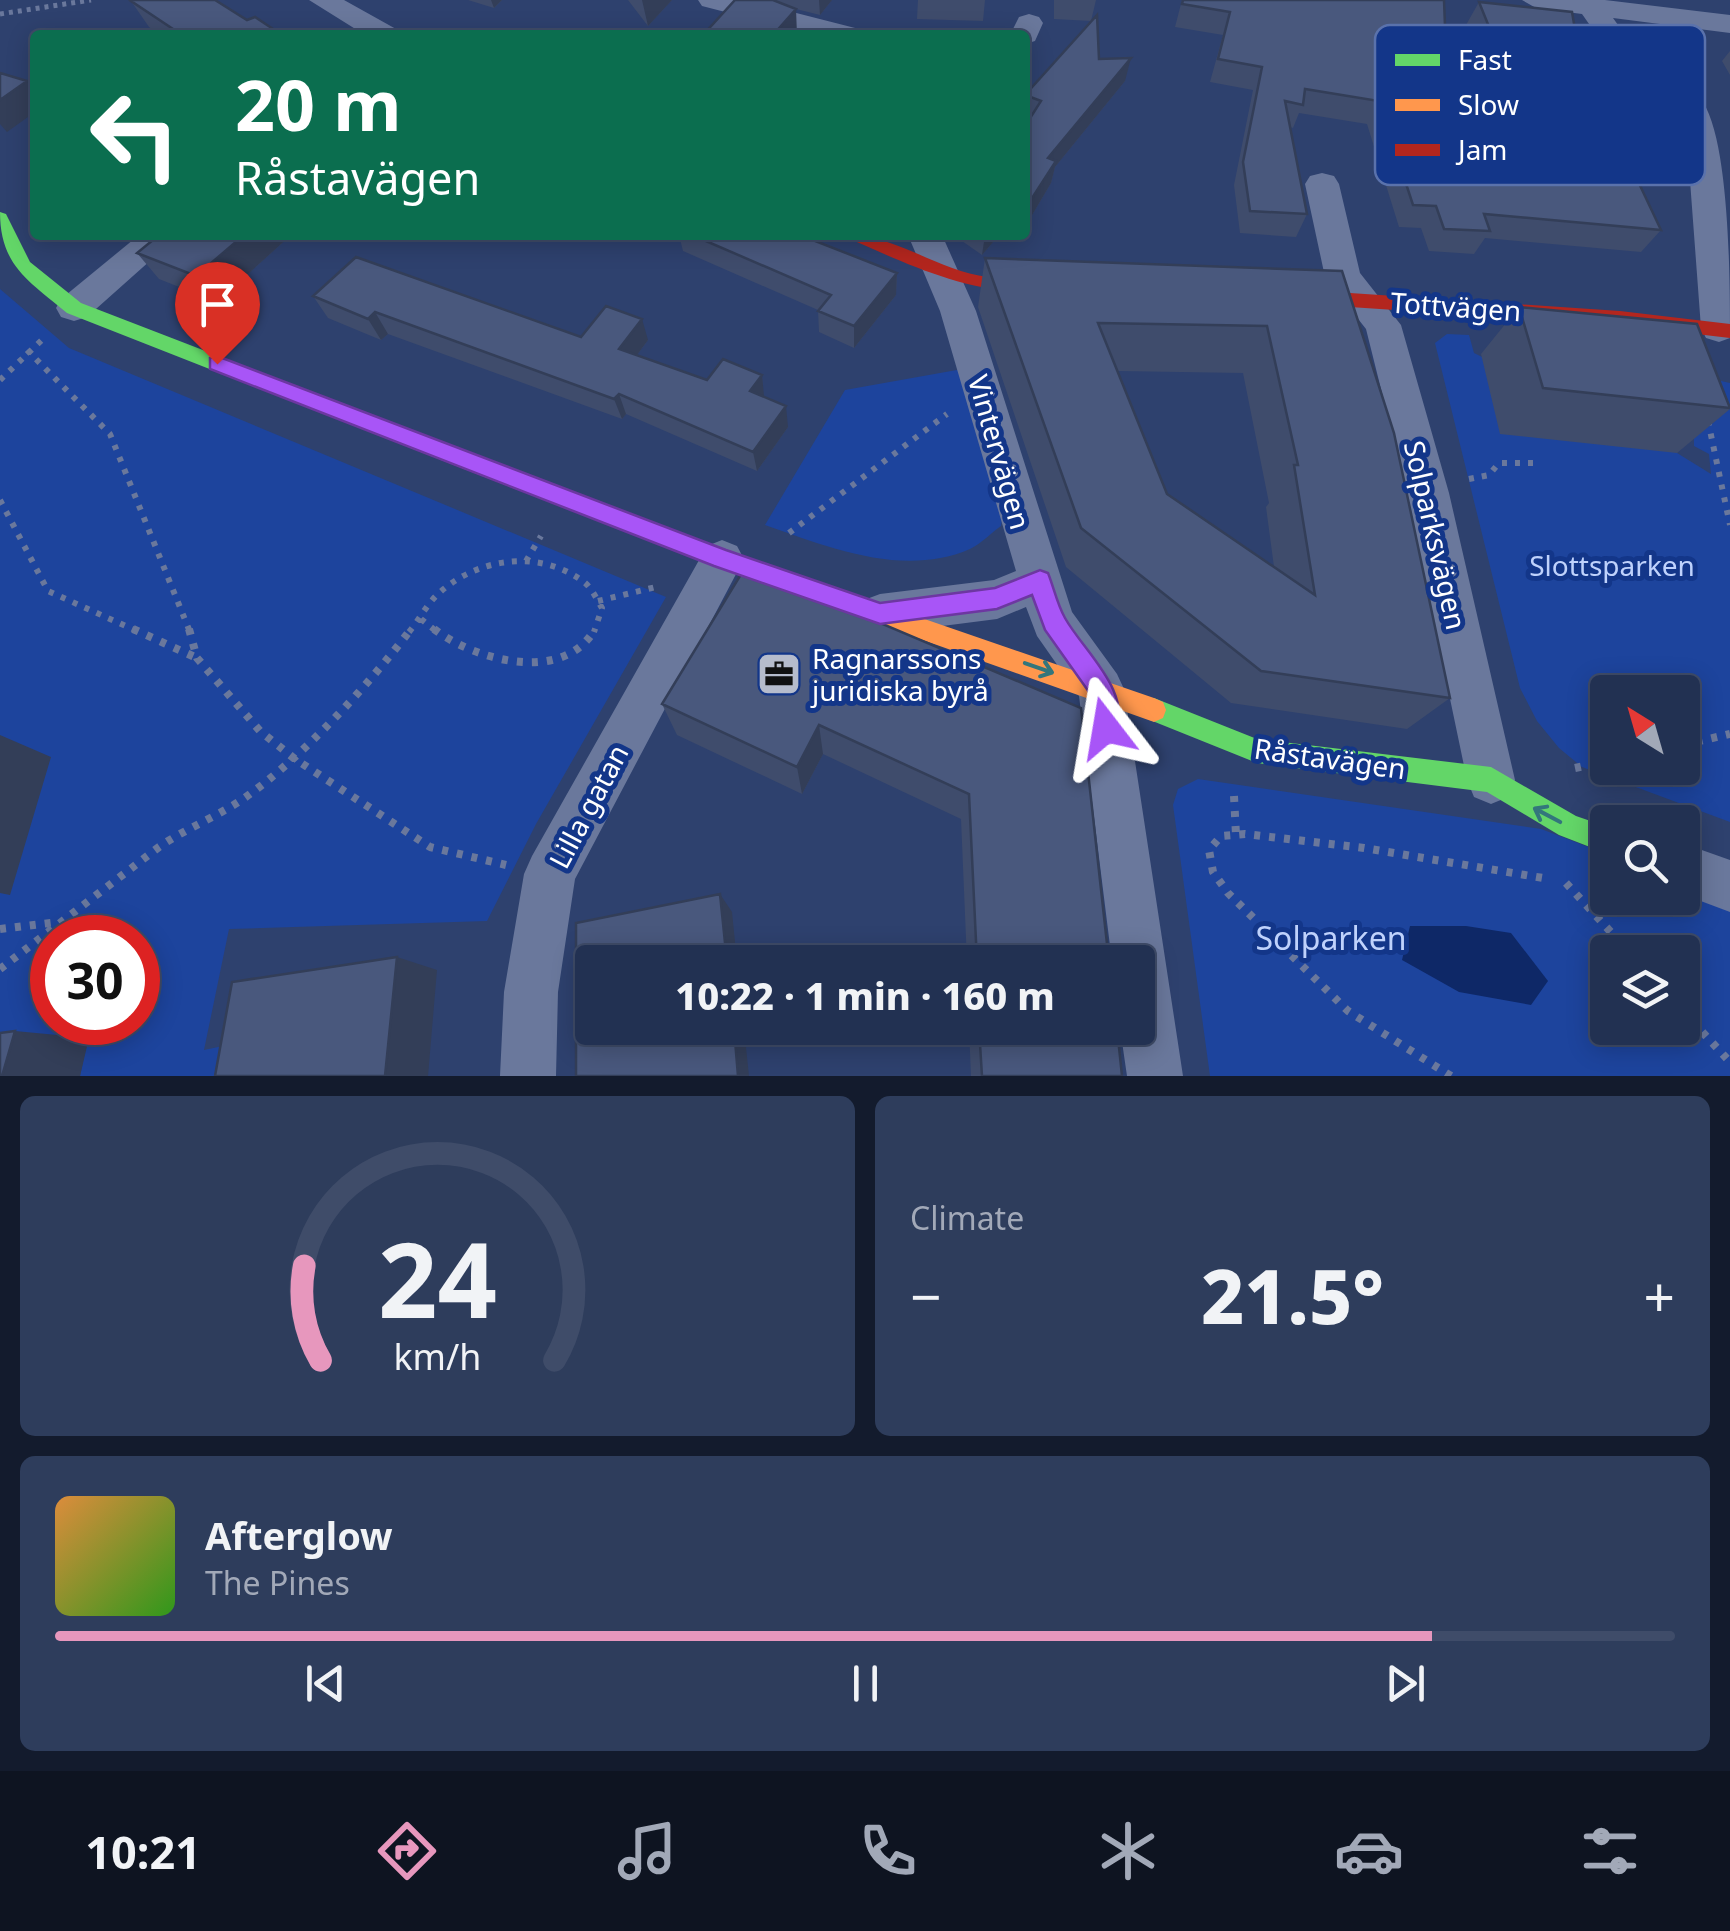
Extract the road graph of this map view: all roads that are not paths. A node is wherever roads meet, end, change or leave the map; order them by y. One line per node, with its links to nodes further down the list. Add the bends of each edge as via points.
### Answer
1 (323, 0): 7 (street)
2 (712, 0): 8 (street)
3 (1536, 0): 4 (street)
4 (1593, 9): 5 (street); 6 (street)
5 (1730, 24)
6 (1602, 25)
7 (377, 30)
8 (830, 30)
9 (1705, 154): 20 (street)
10 (1322, 184): 18 (street, Tottvägen, via 1343,276)
11 (0, 218): 19 (street, Råstavägen, via 23,266)
12 (156, 240): 19 (street)
13 (868, 240): 15 (street)
14 (927, 240): 15 (street, Vintervägen)
15 (943, 272): 16 (street, via 986,284); 22 (street, Vintervägen)
16 (1085, 288)
17 (1242, 294): 18 (street, Tottvägen)
18 (1360, 299): 20 (street, Tottvägen); 25 (street, Solparksvägen, via 1383,325 1428,492)
19 (74, 308): 21 (street, Råstavägen)
20 (1725, 330)
21 (722, 559): 23 (street, Råstavägen); 29 (street, Lilla gatan, via 550,874 531,992)
22 (1040, 581): 23 (street, Råstavägen, via 997,599); 24 (street, Vintervägen, via 1054,622)
23 (880, 614): 24 (street, Råstavägen, one-way to 24)
24 (1101, 689): 25 (street, Råstavägen, via 1257,752); 30 (street, Vintervägen)
25 (1491, 780): 26 (street, Råstavägen, one-way to 25)
26 (1590, 834)
27 (1700, 875): 28 (street)
28 (1730, 886)
29 (528, 1076)
30 (1155, 1076)

